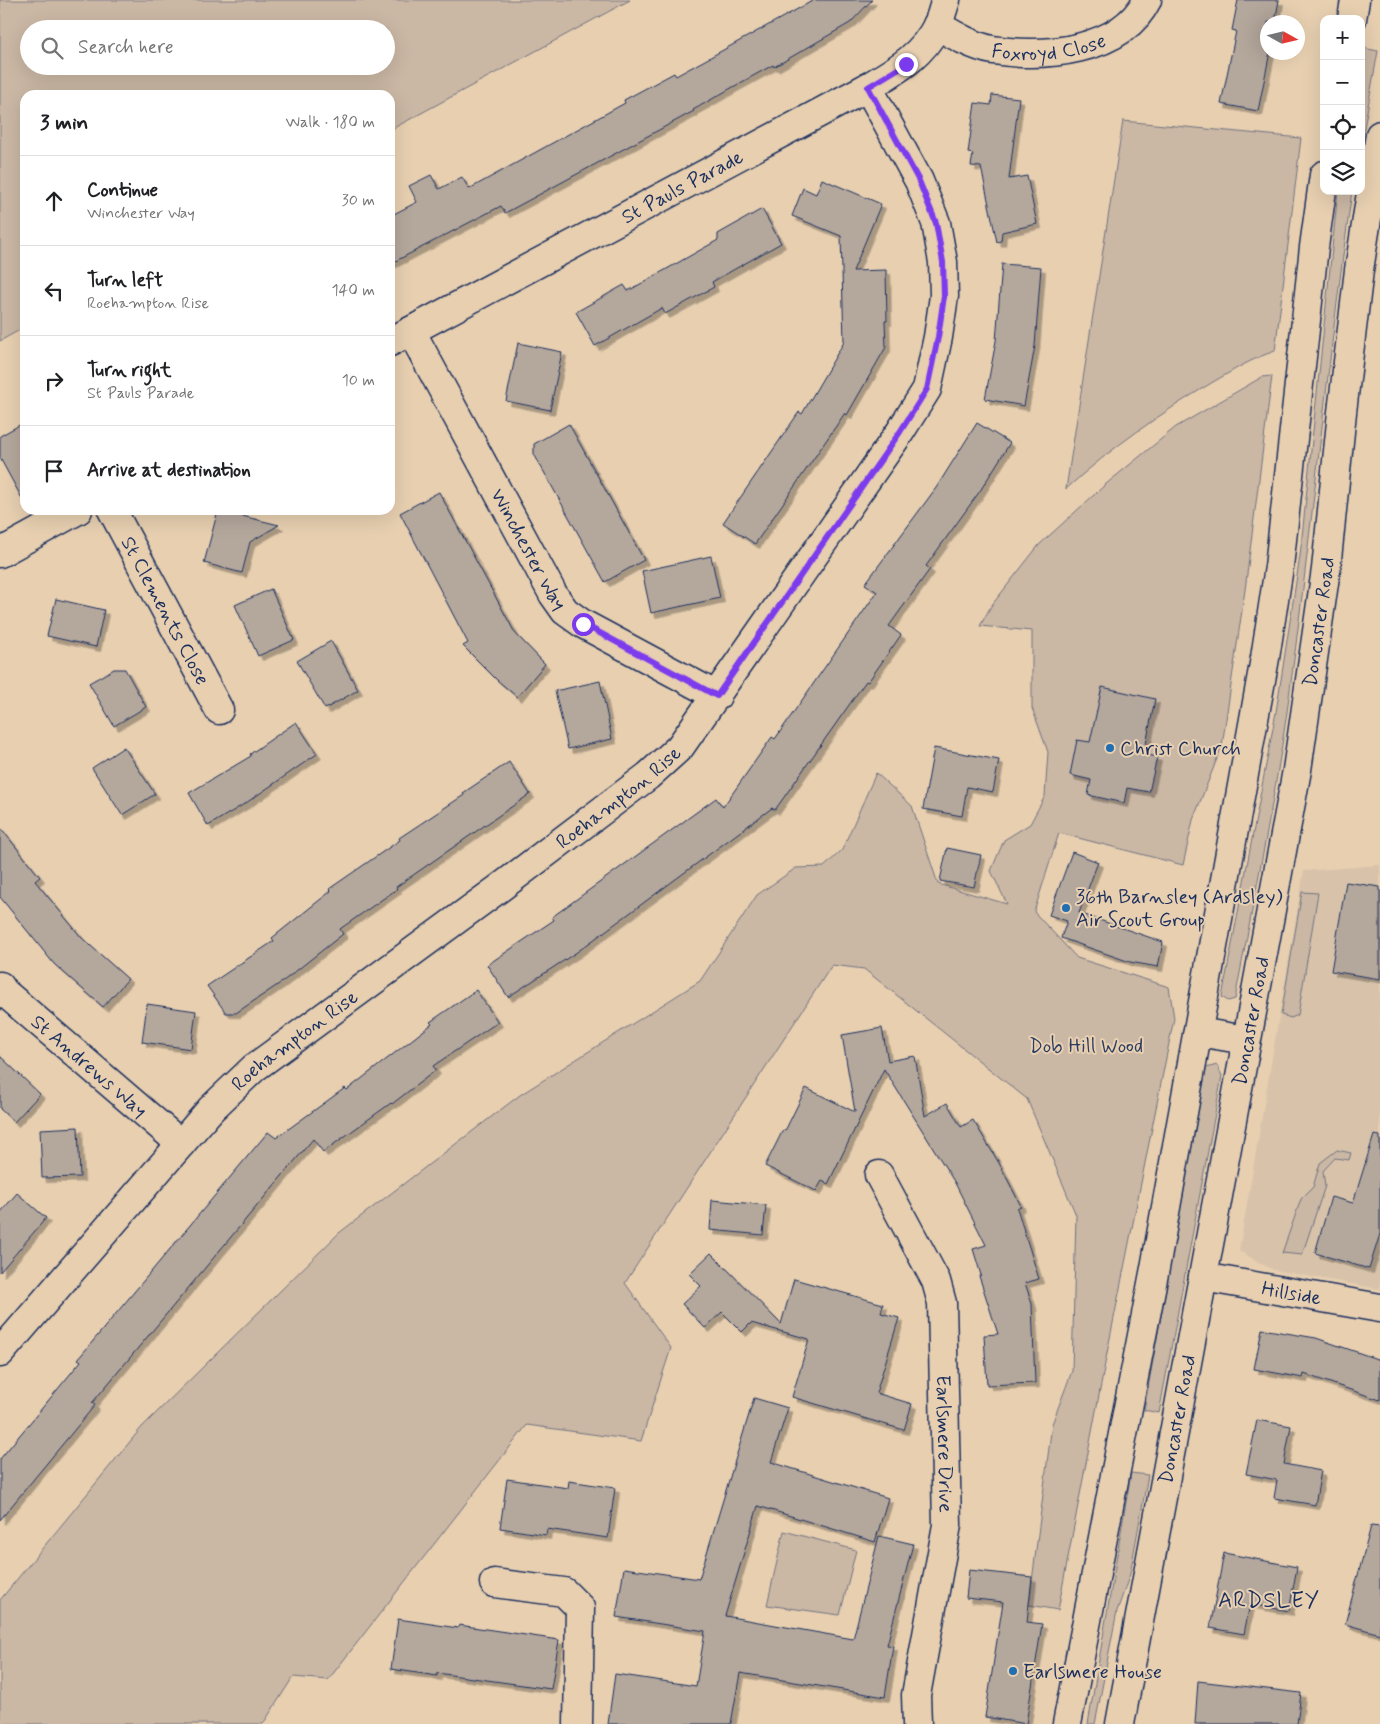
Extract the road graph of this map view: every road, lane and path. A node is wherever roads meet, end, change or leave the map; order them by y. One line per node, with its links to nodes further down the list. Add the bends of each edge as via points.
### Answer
1 (946, 0): 5 (main road, St Pauls Parade)
2 (1147, 0): 5 (main road, Foxroyd Close, via 1126,27 1098,43 1062,51 992,50)
3 (1355, 0): 4 (main road)
4 (1353, 15)
5 (937, 25): 6 (main road, St Pauls Parade, via 923,47 906,64)
6 (868, 87): 9 (main road, St Pauls Parade); 13 (main road, Roehampton Rise, via 919,181 936,223 943,262 944,296 927,389)
7 (1380, 135): 17 (main road, Doncaster Road, via 1359,270 1308,704)
8 (1321, 195): 16 (main road, via 1279,567)
9 (400, 337): 13 (main road, Winchester Way, via 565,611 583,624)
10 (69, 515): 12 (main road)
11 (115, 515): 14 (main road, St Clements Close)
12 (0, 553)
13 (717, 696): 18 (main road, Roehampton Rise, via 680,748 648,776 254,1068 211,1109)
14 (219, 710)
15 (0, 986): 18 (main road, St Andrews Way)
16 (1198, 1032): 17 (main road); 26 (main road)
17 (1246, 1040): 20 (main road, Doncaster Road)
18 (181, 1144): 22 (main road, Roehampton Rise)
19 (879, 1175): 25 (main road, Earlsmere Drive, via 936,1281 942,1303 947,1525 916,1695)
20 (1203, 1277): 21 (main road, Hillside); 27 (main road, Doncaster Road)
21 (1380, 1308)
22 (0, 1353)
23 (494, 1583): 24 (main road, via 564,1592 580,1608)
24 (578, 1724)
25 (917, 1724)
26 (1067, 1724)
27 (1120, 1724)

